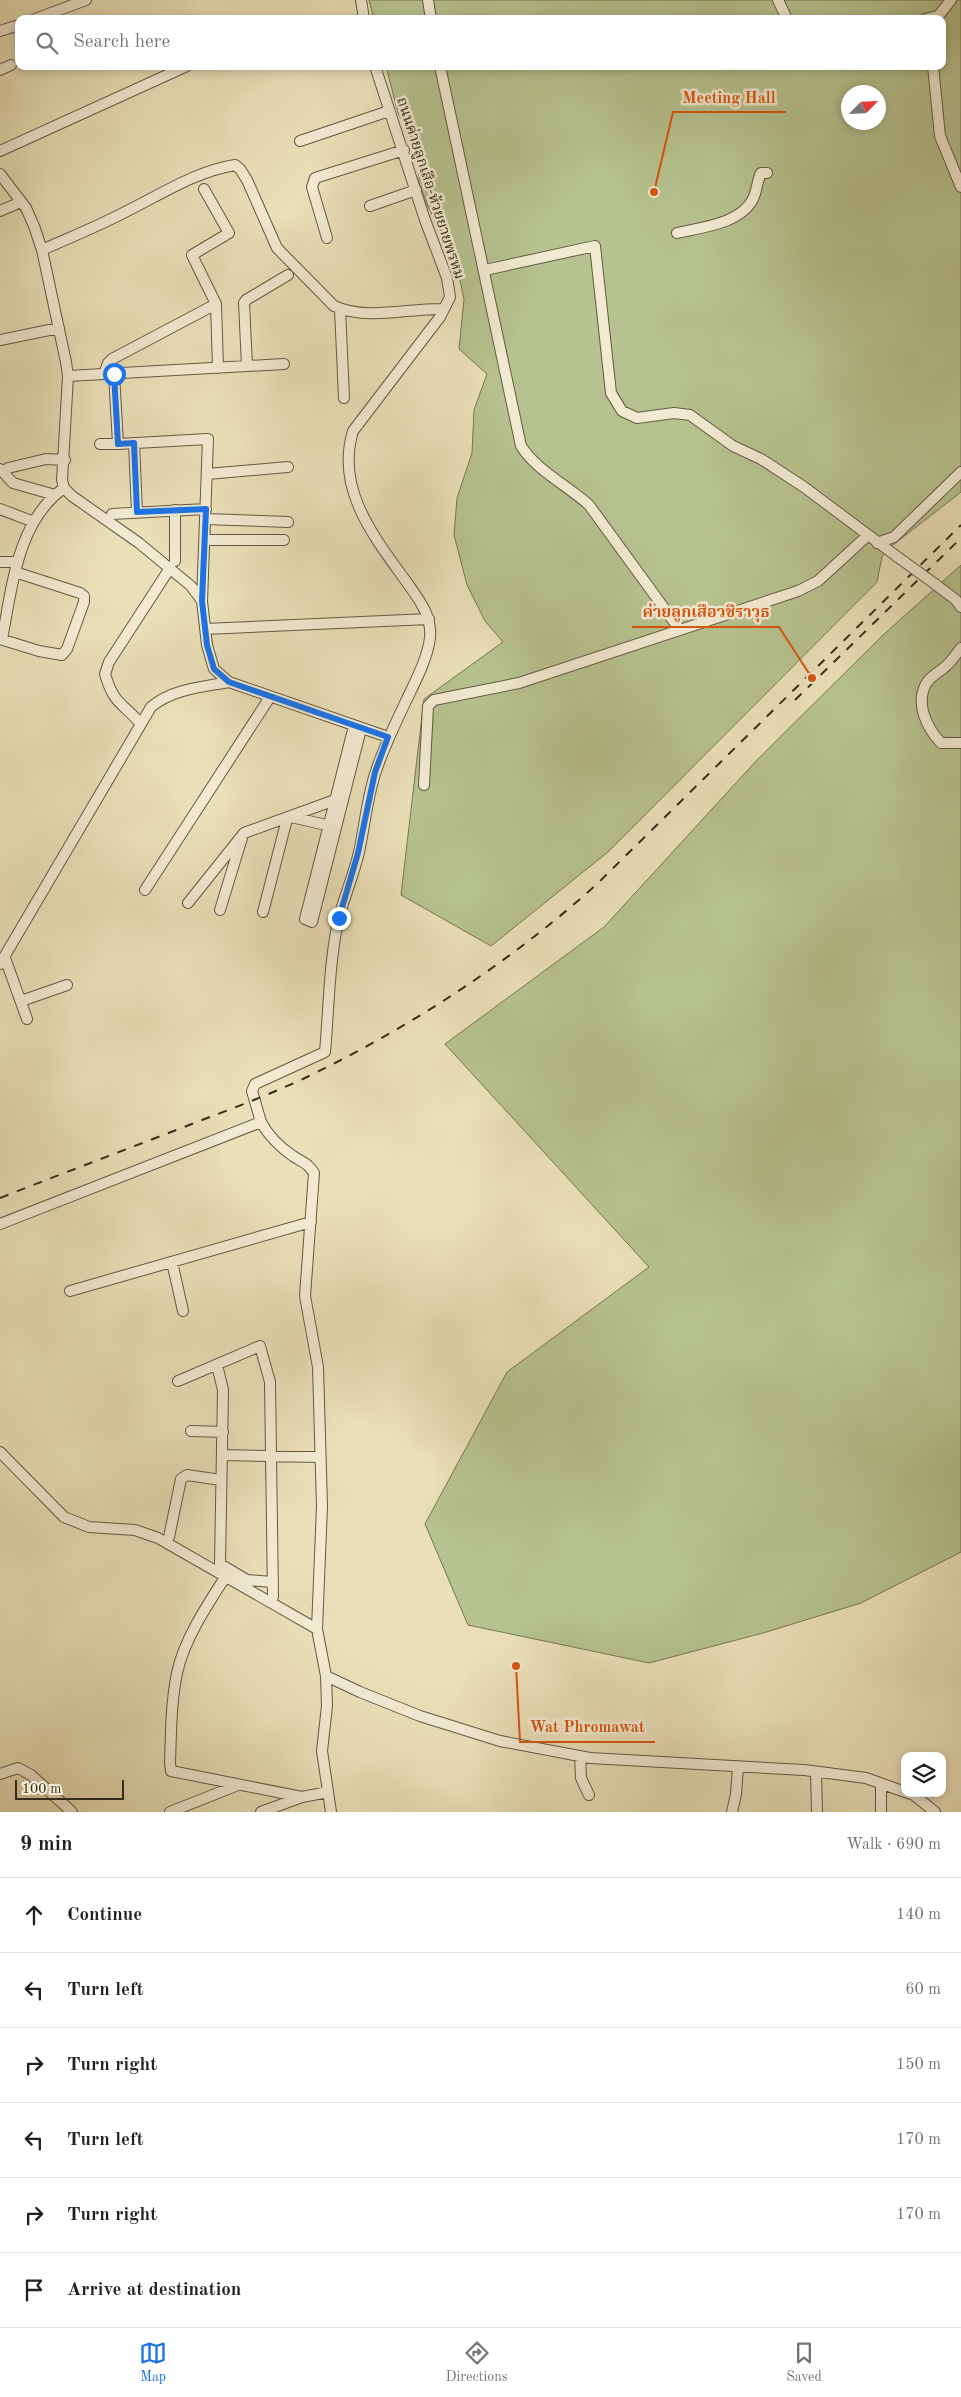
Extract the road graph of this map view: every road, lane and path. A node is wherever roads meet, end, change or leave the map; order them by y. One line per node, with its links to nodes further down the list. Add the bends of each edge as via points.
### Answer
1 (86, 0): 6 (street)
2 (361, 0): 7 (street)
3 (428, 0): 8 (street)
4 (778, 0): 9 (street)
5 (950, 0): 10 (street)
6 (46, 15)
7 (363, 15)
8 (430, 15)
9 (786, 15)
10 (938, 15)
11 (15, 26): 12 (street)
12 (0, 31)
13 (11, 65): 14 (street)
14 (0, 70)
15 (178, 70): 22 (street)
16 (376, 70): 19 (street, ถนนค่ายลูกเสึอ-ห้วยยายพรหม)
17 (441, 70): 34 (street)
18 (933, 70): 25 (street, via 940,136)
19 (389, 111): 20 (street); 21 (street, ถนนค่ายลูกเสึอ-ห้วยยายพรหม)
20 (300, 141)
21 (404, 150): 27 (street, ถนนค่ายลูกเสึอ-ห้วยยายพรหม); 32 (street, via 315,178 312,187)
22 (0, 151)
23 (767, 173): 31 (street, via 760,173 753,200 741,213 712,225)
24 (0, 174): 28 (street)
25 (961, 187)
26 (204, 189): 36 (street, via 229,233 192,254)
27 (416, 190): 29 (street); 38 (street, ถนนค่ายลูกเสึอ-ห้วยยายพรหม, via 447,278 450,297)
28 (21, 202): 30 (street); 33 (street)
29 (370, 206)
30 (0, 211)
31 (677, 233)
32 (327, 238)
33 (42, 250): 37 (street, via 176,185 235,165 247,180 277,248); 39 (street)
34 (485, 270): 64 (street, via 595,246 611,393 622,411 637,418 674,413 690,416 733,446 761,459 804,487); 75 (street, via 521,446 537,464 589,505)
35 (288, 275): 42 (street, via 244,303)
36 (216, 304): 43 (street); 44 (street, via 112,359 108,363)
37 (340, 309): 38 (street, via 370,313); 46 (street)
38 (444, 309): 73 (street, ถนนค่ายลูกเสึอ-ห้วยยายพรหม, via 353,431 347,464 350,486 361,512 422,603)
39 (59, 328): 40 (street); 45 (street)
40 (0, 340)
41 (284, 364): 42 (street)
42 (247, 366): 43 (street)
43 (218, 368): 44 (street)
44 (109, 374): 45 (street); 49 (street)
45 (68, 376): 50 (street)
46 (344, 398)
47 (134, 443): 49 (street); 54 (street, via 208,439); 59 (street)
48 (100, 444): 49 (street)
49 (118, 444)
50 (65, 460): 52 (street, via 46,459); 55 (street)
51 (288, 467): 54 (street)
52 (4, 469): 56 (street, via 13,483)
53 (961, 472): 67 (street, via 894,538)
54 (207, 474): 61 (street)
55 (64, 488): 56 (street); 69 (street)
56 (55, 495): 62 (street)
57 (0, 509): 62 (street)
58 (176, 510): 59 (street); 61 (street); 69 (street)
59 (137, 512): 60 (street)
60 (112, 514)
61 (205, 514): 63 (street); 65 (street)
62 (34, 522): 70 (street)
63 (288, 522)
64 (867, 536): 67 (street); 75 (street, via 810,586)
65 (205, 540): 66 (street); 71 (street)
66 (284, 540)
67 (877, 543): 72 (street, bridge, via 935,584)
68 (0, 562): 70 (street)
69 (172, 565): 71 (street); 80 (street, via 109,662 105,674 116,701)
70 (16, 567): 76 (street); 76 (street, via 80,593 85,599 62,655)
71 (202, 601): 74 (street)
72 (961, 607)
73 (429, 619): 74 (street); 82 (street, ถนนค่ายลูกเสึอ-ห้วยยายพรหม, via 430,638 419,674)
74 (206, 630): 78 (street, via 214,669)
75 (680, 630): 84 (street, via 519,683 434,700 428,706)
76 (1, 639)
77 (961, 648): 83 (street, via 948,665 927,682 922,696 929,731 941,743)
78 (229, 682): 79 (street); 80 (street, via 160,698)
79 (270, 696): 81 (street); 90 (street)
80 (141, 724): 94 (street)
81 (358, 728): 82 (street); 85 (street)
82 (388, 737): 98 (street, ถนนค่ายลูกเสึอ-ห้วยยายพรหม, via 375,772 358,853 339,918 325,1052 255,1084 252,1091)
83 (961, 743)
84 (424, 785)
85 (339, 801): 86 (street); 87 (street)
86 (289, 818): 87 (street); 88 (street); 93 (street)
87 (332, 827): 89 (street)
88 (244, 833): 91 (street); 92 (street)
89 (319, 879)
90 (145, 890)
91 (188, 903)
92 (220, 910)
93 (263, 912)
94 (3, 961): 96 (street)
95 (67, 986): 96 (street)
96 (21, 1001): 97 (street)
97 (27, 1019)
98 (261, 1122): 99 (street, via 266,1133 308,1164 314,1173); 100 (street)
99 (311, 1222): 101 (street); 111 (street, via 305,1296 318,1368)
100 (0, 1224)
101 (172, 1262): 102 (street); 103 (street)
102 (70, 1291)
103 (183, 1312)
104 (217, 1365): 105 (street); 107 (street, via 224,1390); 110 (street, via 260,1346 270,1382)
105 (178, 1381)
106 (191, 1431): 107 (street)
107 (222, 1432): 109 (street)
108 (0, 1452): 114 (street, via 64,1517 89,1527 135,1530 158,1538)
109 (222, 1455): 110 (street); 112 (street)
110 (271, 1456): 111 (street); 115 (street)
111 (320, 1457): 117 (street, via 322,1506)
112 (221, 1480): 113 (street, via 187,1476 180,1479); 115 (street, via 220,1564 247,1580)
113 (169, 1537)
114 (226, 1576): 117 (street); 124 (street, via 200,1617 177,1671 170,1762 171,1771)
115 (272, 1582): 116 (street)
116 (273, 1597)
117 (318, 1629): 118 (street)
118 (326, 1676): 119 (street, via 420,1716 500,1741); 126 (street, via 328,1706 322,1751)
119 (580, 1756): 120 (street); 127 (street, via 581,1778)
120 (738, 1767): 121 (street); 134 (street)
121 (816, 1772): 123 (street, via 866,1778); 135 (street)
122 (0, 1774): 130 (street, via 18,1768 31,1775)
123 (881, 1784): 125 (street); 136 (street)
124 (239, 1785): 128 (street); 131 (street)
125 (901, 1791)
126 (328, 1792): 128 (street); 133 (street)
127 (589, 1796)
128 (302, 1797): 132 (street)
129 (916, 1797): 137 (street)
130 (72, 1812)
131 (170, 1812)
132 (261, 1812)
133 (331, 1812)
134 (732, 1812)
135 (817, 1812)
136 (881, 1812)
137 (934, 1812)

